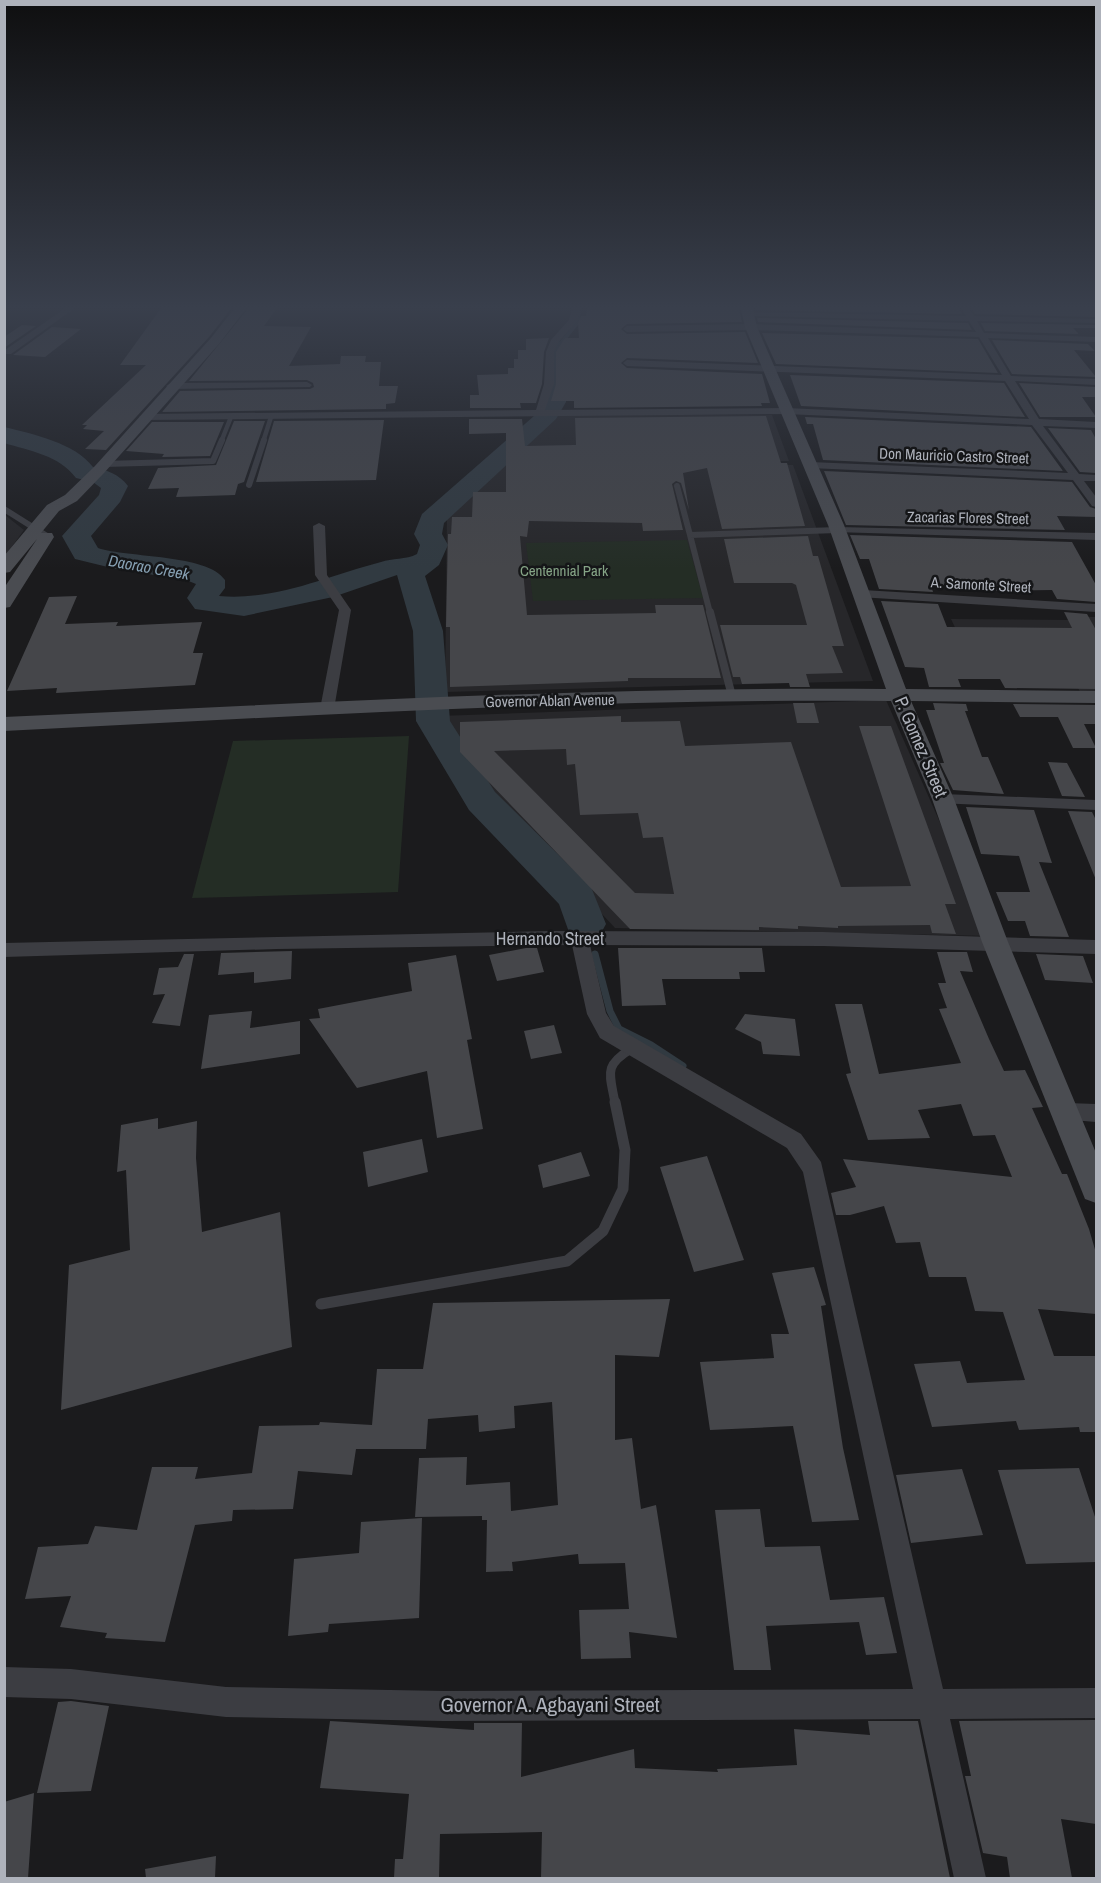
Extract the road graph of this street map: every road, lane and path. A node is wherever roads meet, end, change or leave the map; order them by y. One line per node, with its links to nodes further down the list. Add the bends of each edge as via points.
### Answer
1 (165, 393): 7 (main road)
2 (546, 393): 6 (street)
3 (779, 393): 5 (main road, P. Gomez Street)
4 (1018, 393): 10 (street)
5 (786, 411): 6 (street); 10 (street); 12 (main road, P. Gomez Street)
6 (540, 412): 9 (street)
7 (144, 417): 8 (street); 13 (main road)
8 (231, 417): 9 (street); 13 (lane, via 213,461)
9 (271, 417): 16 (lane)
10 (1036, 423): 11 (street); 14 (street)
11 (1096, 425)
12 (810, 465): 14 (street, Don Mauricio Castro Street); 21 (main road, P. Gomez Street)
13 (102, 466): 22 (main road)
14 (1078, 477): 15 (street, Don Mauricio Castro Street); 18 (street)
15 (1096, 478)
16 (249, 485)
17 (677, 486): 23 (lane)
18 (1096, 504)
19 (4, 509): 22 (lane)
20 (319, 526): 32 (street, via 321,575 345,610)
21 (838, 530): 23 (lane); 24 (street, Zacarias Flores Street); 26 (main road, P. Gomez Street)
22 (41, 532): 25 (main road); 27 (main road)
23 (690, 535): 29 (lane)
24 (1096, 537)
25 (4, 568)
26 (863, 594): 28 (street, A. Samonte Street); 30 (main road, P. Gomez Street)
27 (4, 603)
28 (1096, 608)
29 (732, 696): 30 (main road, Governor Ablan Avenue); 32 (main road, Governor Ablan Avenue)
30 (899, 696): 31 (main road, Governor Ablan Avenue); 34 (main road, P. Gomez Street)
31 (1096, 697)
32 (327, 709): 33 (main road, Governor Ablan Avenue)
33 (4, 723)
34 (943, 799): 35 (street); 37 (main road, P. Gomez Street)
35 (1096, 805)
36 (580, 939): 37 (street, Hernando Street); 39 (street, Hernando Street); 40 (street, via 597,1014 607,1032)
37 (995, 942): 38 (street, Hernando Street); 41 (main road, P. Gomez Street)
38 (1096, 947)
39 (4, 950)
40 (631, 1049): 44 (lane, via 615,1059 609,1071 625,1150 623,1189 603,1231 567,1261); 46 (street, via 794,1142 813,1169)
41 (1067, 1112): 42 (street); 43 (main road, P. Gomez Street)
42 (1096, 1113)
43 (1096, 1189)
44 (321, 1304)
45 (4, 1682): 46 (street, Governor A. Agbayani Street, via 71,1684 226,1702 444,1706)
46 (931, 1703): 47 (street, Governor A. Agbayani Street); 48 (street)
47 (1096, 1703)
48 (970, 1878)

